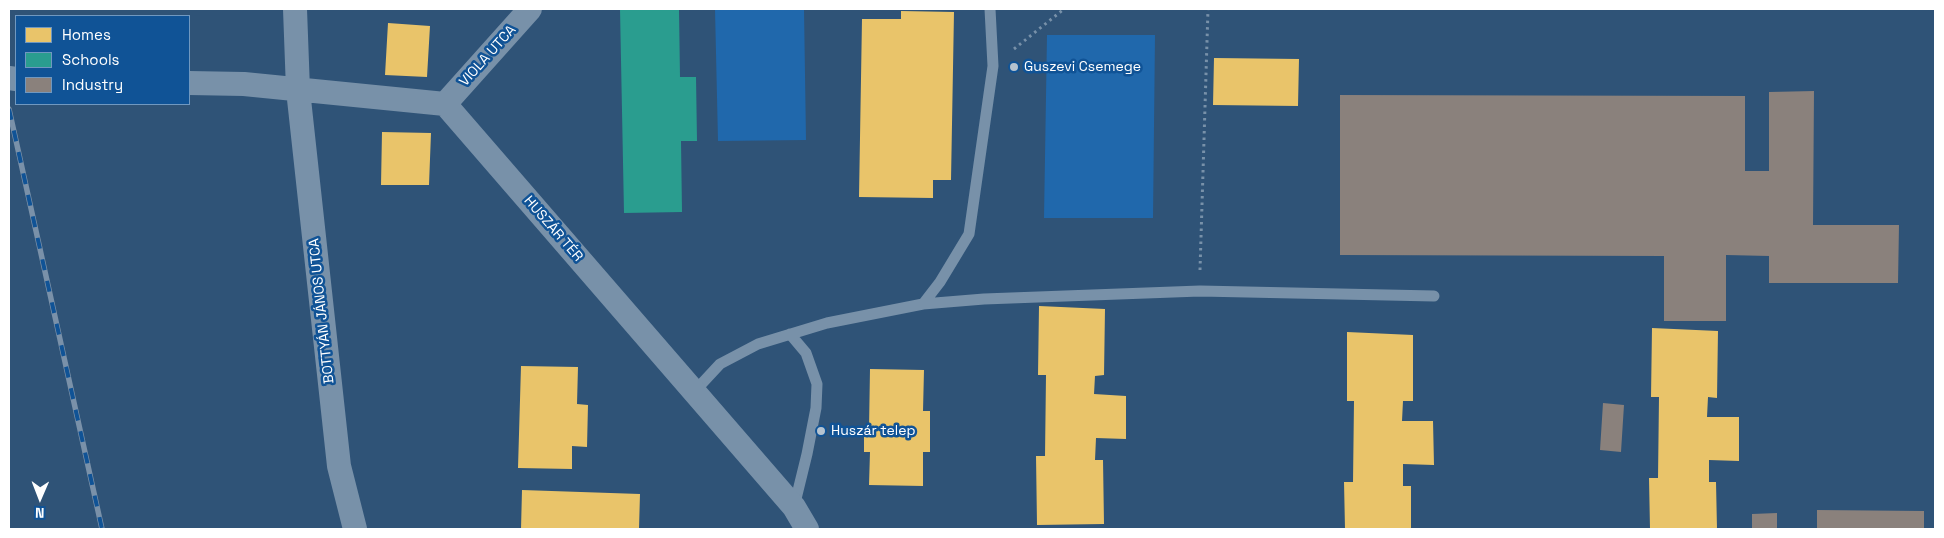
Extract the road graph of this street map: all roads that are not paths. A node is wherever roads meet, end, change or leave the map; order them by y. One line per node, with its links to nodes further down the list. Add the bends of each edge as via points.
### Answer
1 (295, 9): 5 (street)
2 (530, 9): 6 (street, VIOLA UTCA)
3 (990, 9): 8 (lane, via 993,66 969,234)
4 (190, 83): 5 (street, via 244,84)
5 (298, 90): 6 (street); 12 (street, BOTTYÁN JÁNOS UTCA, via 339,466)
6 (445, 104): 10 (street, HUSZÁR TÉR)
7 (1434, 296): 8 (lane, via 1200,291)
8 (923, 304): 9 (lane, via 827,323)
9 (790, 334): 10 (lane, via 758,344 720,364); 11 (lane, via 806,353 817,384 808,454)
10 (694, 392): 11 (street, HUSZÁR TÉR)
11 (794, 507): 13 (street, HUSZÁR TÉR)
12 (355, 529)
13 (806, 529)

